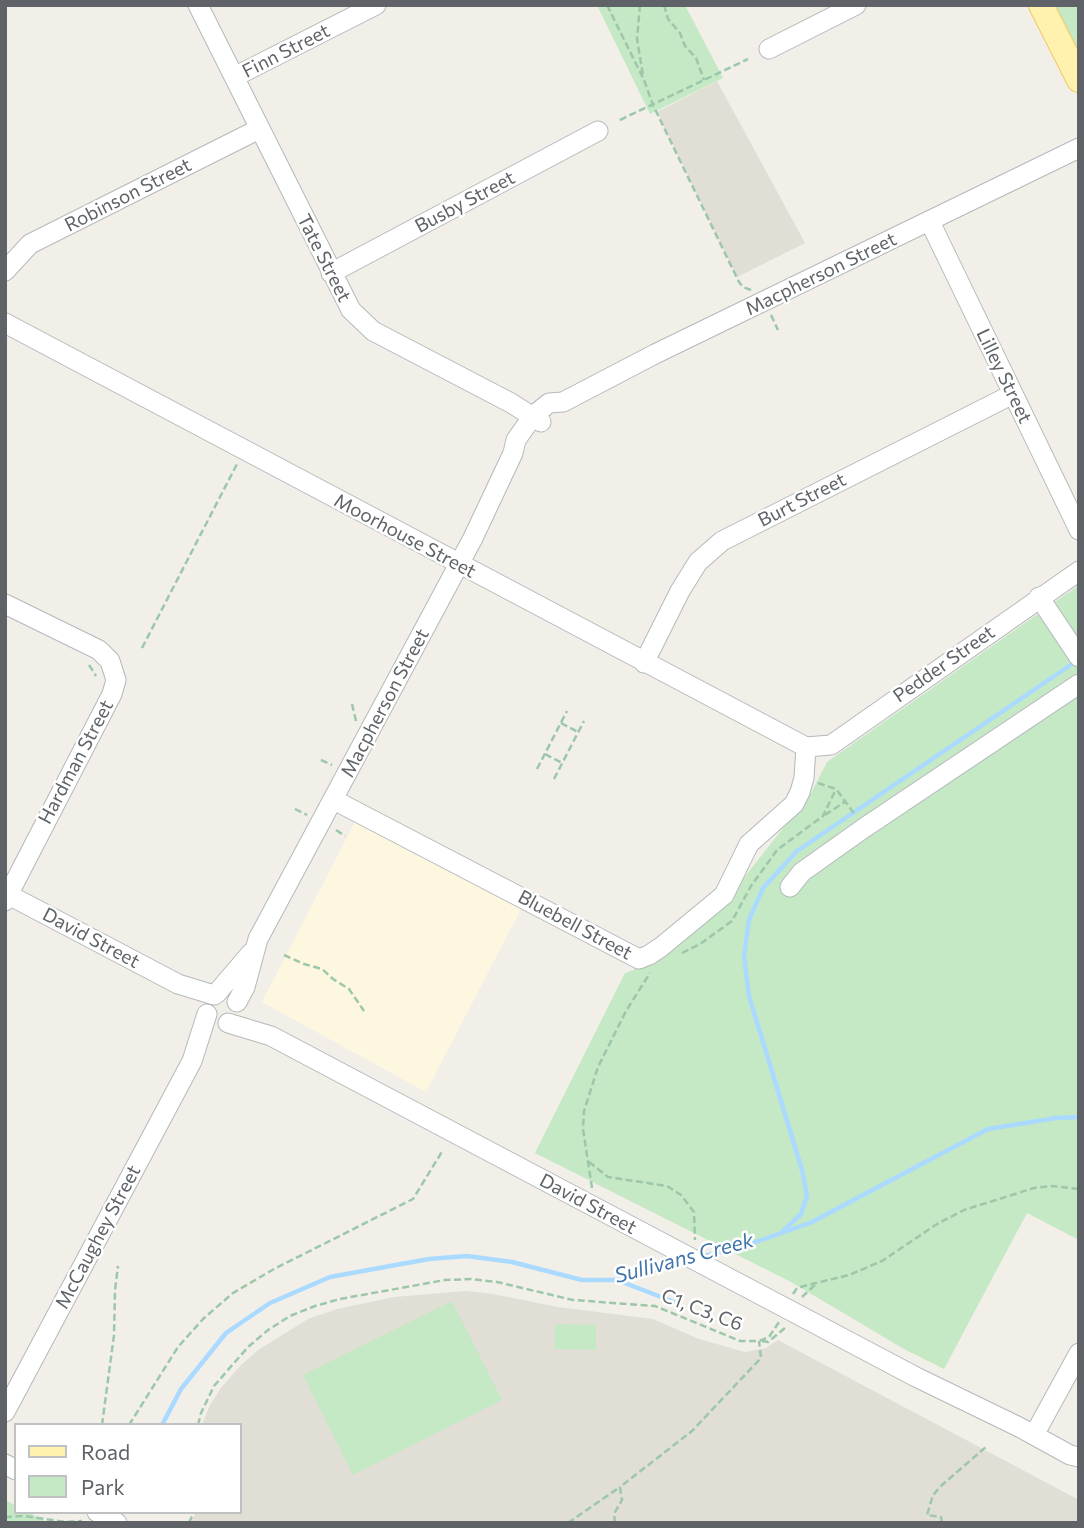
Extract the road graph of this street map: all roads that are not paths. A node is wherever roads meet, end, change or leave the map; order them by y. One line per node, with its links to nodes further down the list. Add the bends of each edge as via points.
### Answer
1 (198, 5): 6 (street, Tate Street)
2 (376, 5): 6 (street, Finn Street)
3 (856, 5): 5 (street)
4 (1041, 5): 7 (main road)
5 (769, 49)
6 (234, 77): 8 (street, Tate Street)
7 (1079, 80)
8 (259, 129): 12 (street, Robinson Street, via 30,244); 13 (street, Tate Street)
9 (598, 131): 13 (street, Busby Street)
10 (1079, 148): 11 (street, Macpherson Street)
11 (930, 222): 15 (street, Lilley Street); 16 (street, Macpherson Street, via 655,354 564,402 557,413)
12 (5, 271)
13 (331, 273): 16 (street, Tate Street, via 351,310 373,331)
14 (5, 323): 18 (street, Moorhouse Street)
15 (1013, 394): 17 (street, Lilley Street); 23 (street, Burt Street, via 722,541 698,562)
16 (538, 419): 18 (street, Macpherson Street, via 523,447 513,453)
17 (1079, 530)
18 (458, 564): 23 (street, Moorhouse Street); 26 (street, Macpherson Street)
19 (1079, 571): 20 (street, Pedder Street)
20 (1039, 597): 22 (street); 25 (street, Pedder Street, via 831,745)
21 (5, 604): 28 (street, Hardman Street, via 99,650 110,661 117,680)
22 (1078, 657)
23 (644, 663): 25 (street, Moorhouse Street)
24 (1079, 684): 27 (street, via 862,825)
25 (806, 747): 26 (street, Bluebell Street, via 804,778 794,804 749,844 723,895 662,954 639,958)
26 (334, 800): 29 (street, Macpherson Street)
27 (790, 887)
28 (6, 896): 30 (street, David Street)
29 (254, 950): 30 (street, Macpherson Street); 31 (street, Macpherson Street, via 245,987)
30 (211, 1004): 31 (street, via 214,1023); 31 (street, via 227,993); 32 (street, McCaughey Street)
31 (232, 1014): 32 (street, McCaughey Street); 35 (street, David Street, via 252,1016 271,1036 690,1251 791,1312)
32 (192, 1061): 34 (street, McCaughey Street)
33 (1079, 1353): 35 (street)
34 (5, 1412)
35 (1034, 1435): 36 (street, David Street)
36 (1056, 1447): 37 (street, David Street); 38 (street, David Street)
37 (1079, 1457)
38 (1079, 1471)

